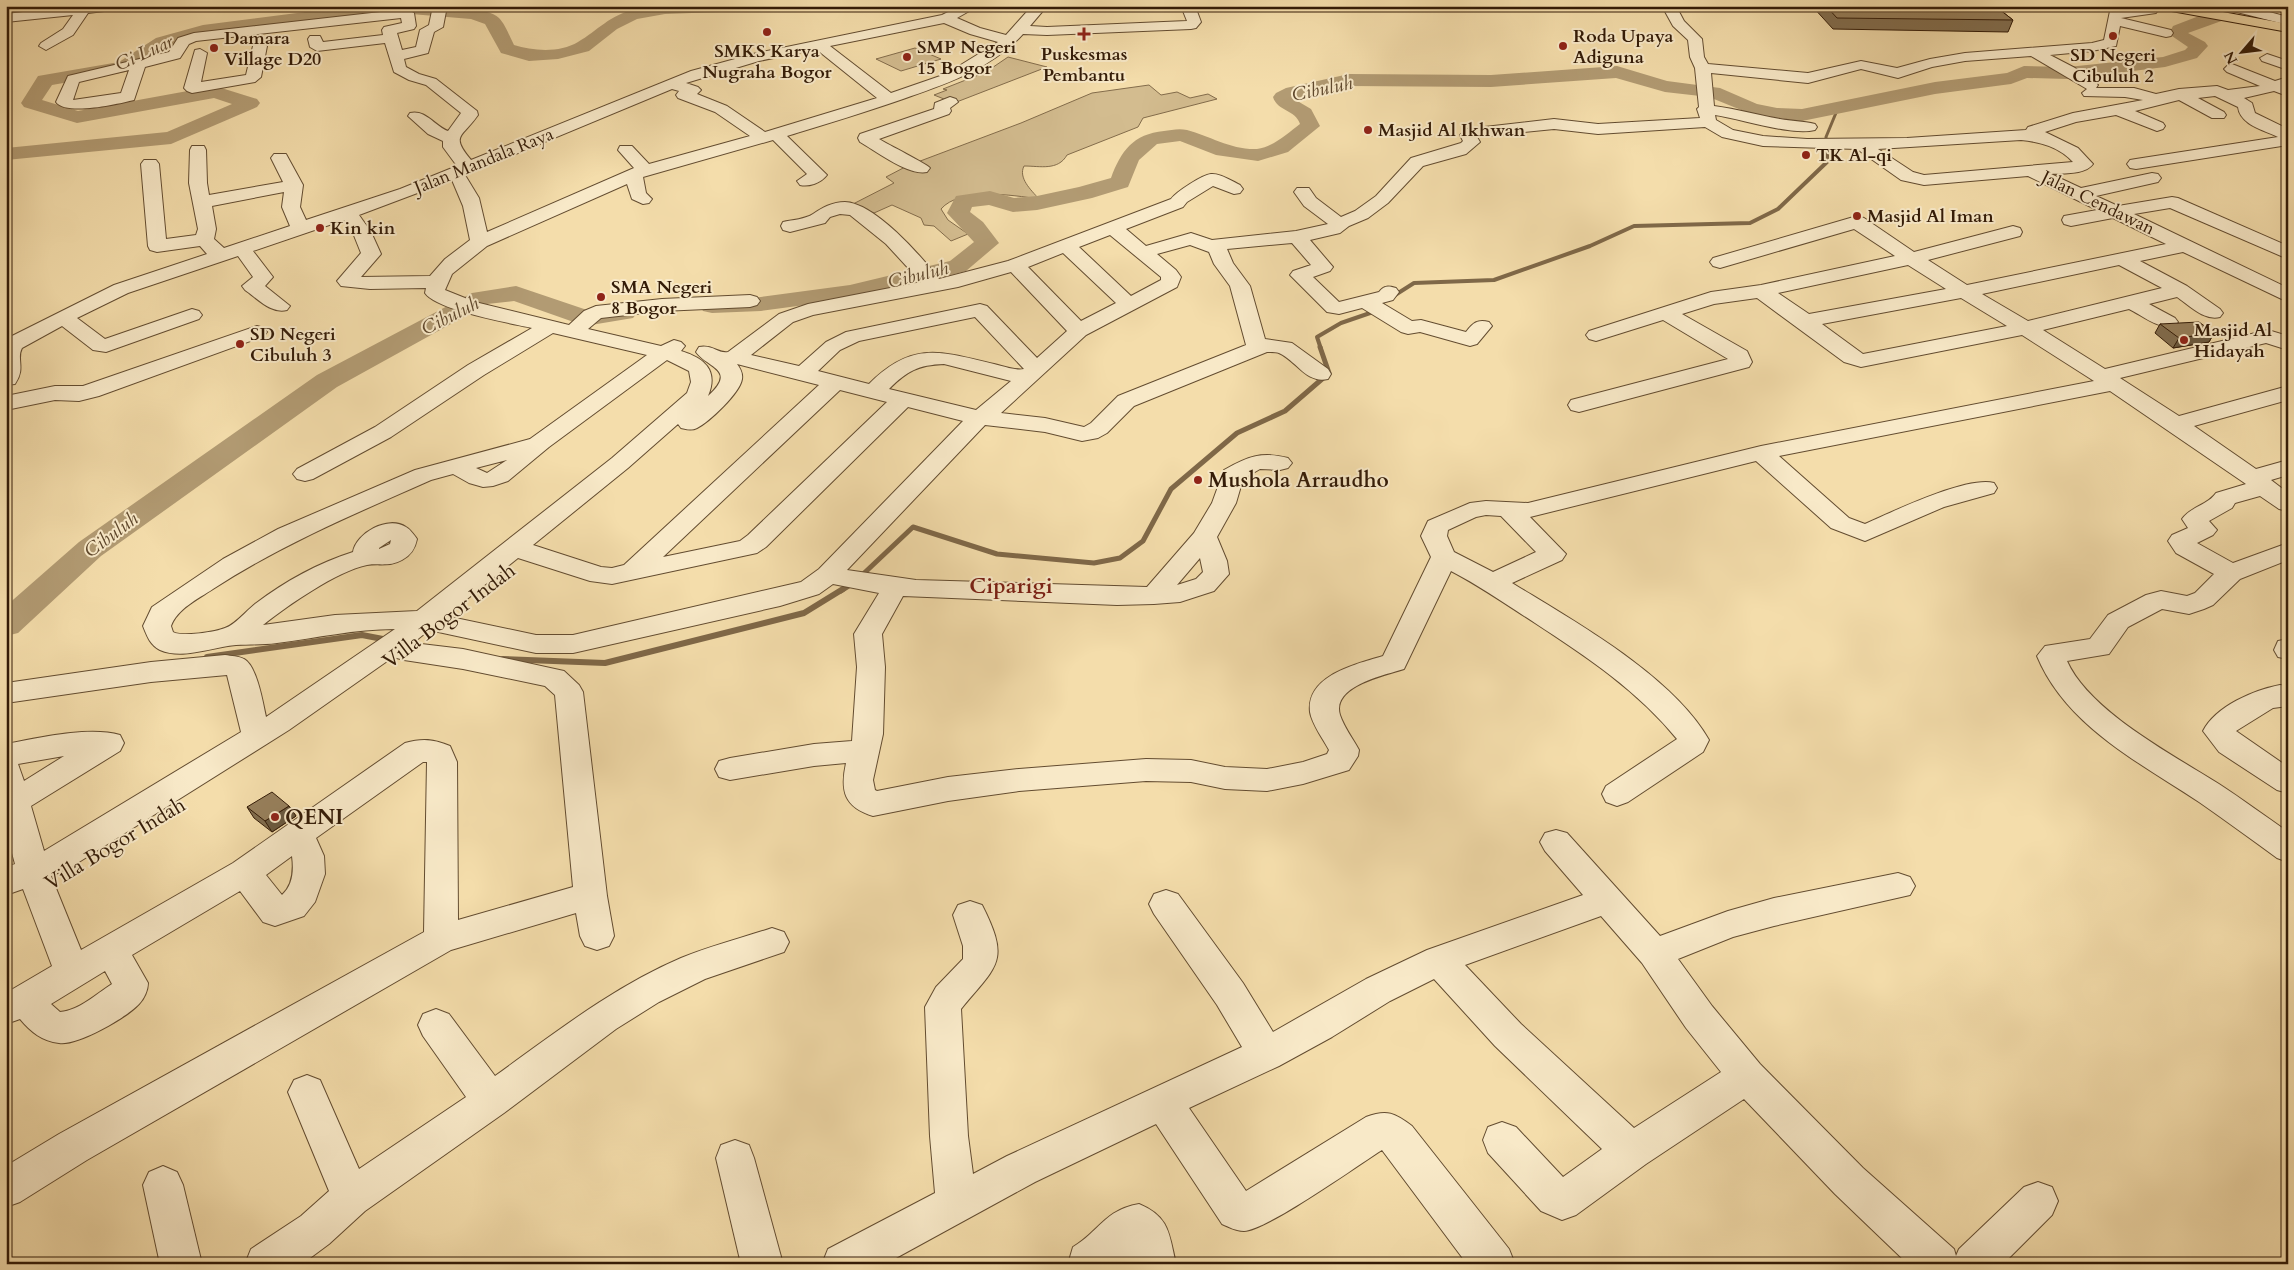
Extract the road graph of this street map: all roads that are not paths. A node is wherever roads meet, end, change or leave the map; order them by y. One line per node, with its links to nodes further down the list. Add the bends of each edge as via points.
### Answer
1 (112, 6): 10 (street)
2 (971, 6): 13 (street, Jalan Mandala Raya)
3 (1040, 6): 19 (street)
4 (1188, 6): 19 (street, via 1194,22 1191,26)
5 (1668, 6): 32 (street, via 1678,23 1695,39 1696,57)
6 (2138, 6): 15 (street, via 2151,10 2115,14)
7 (2166, 6): 11 (highway)
8 (2230, 6): 14 (street)
9 (440, 9): 28 (street, via 436,27 427,30 424,50)
10 (84, 10): 12 (street); 23 (street, via 68,32)
11 (2192, 10): 16 (highway)
12 (6, 18)
13 (946, 18): 19 (street, via 975,31); 22 (street, Jalan Mandala Raya)
14 (2288, 21)
15 (2115, 22): 17 (street); 26 (street, via 2111,43)
16 (2288, 28)
17 (2166, 33)
18 (390, 34): 20 (street, via 316,47); 27 (street, via 409,26 407,13 194,37 183,42); 28 (street)
19 (1014, 34): 38 (street, via 968,68)
20 (297, 41)
21 (278, 43): 24 (street)
22 (818, 44): 35 (street, Jalan Mandala Raya, via 714,68); 42 (street)
23 (46, 46)
24 (260, 46): 25 (street); 27 (street, via 250,79 192,88 205,52)
25 (240, 48)
26 (2036, 53): 34 (street, via 1965,57); 41 (street, via 2073,74 2090,89 2134,92)
27 (175, 55): 30 (street)
28 (394, 56): 52 (street, via 399,69 431,82 469,110 470,114)
29 (2267, 58): 31 (street)
30 (138, 65)
31 (2288, 66)
32 (1702, 68): 34 (street, via 1797,78 1817,77 1861,65); 43 (street)
33 (2232, 69): 37 (street)
34 (1892, 72): 36 (street)
35 (670, 84): 50 (street, via 693,90 684,95 721,109); 63 (street, Jalan Mandala Raya)
36 (1883, 86)
37 (2283, 87): 40 (street)
38 (909, 93): 42 (street); 62 (street, via 950,102 941,106 943,111 866,138)
39 (2179, 94): 40 (street, via 2217,91); 41 (street); 45 (street)
40 (2228, 95): 49 (street, via 2246,106 2247,115)
41 (2153, 99): 44 (street, via 2157,102)
42 (890, 100): 50 (street)
43 (1706, 103): 48 (street, via 1780,124); 54 (street, Jalan Cendawan, via 1717,129 1748,138); 77 (street, via 1644,125 1598,129 1554,124 1473,132 1468,135 1472,142 1470,146 1424,158 1378,204 1355,219)
44 (2119, 110): 47 (street); 51 (street, via 2073,118 2034,130)
45 (2218, 115)
46 (416, 116): 52 (street, via 434,131)
47 (2157, 126)
48 (1814, 127)
49 (2288, 135)
50 (769, 136): 64 (street); 67 (street, via 818,175)
51 (2040, 137): 54 (street, Jalan Cendawan, via 2020,135); 65 (street, Jalan Cendawan, via 2071,152 2084,165)
52 (451, 138): 63 (street, via 451,147)
53 (2288, 140): 55 (street)
54 (1862, 145): 65 (street, via 1900,172 1924,180)
55 (2258, 145): 58 (street); 61 (street)
56 (198, 150): 72 (street, via 198,183)
57 (626, 150): 64 (street)
58 (2280, 156)
59 (280, 158): 68 (street)
60 (150, 164): 83 (street, via 157,246)
61 (2136, 164)
62 (921, 168)
63 (462, 171): 74 (street, Jalan Mandala Raya); 84 (street, via 476,216)
64 (639, 172): 71 (street, via 638,195); 84 (street)
65 (2033, 172): 70 (street, Jalan Cendawan)
66 (2152, 178): 70 (street)
67 (806, 181)
68 (294, 185): 72 (street); 79 (street, via 292,207)
69 (1303, 192): 77 (street, via 1310,202)
70 (2079, 194): 75 (street, Jalan Cendawan)
71 (643, 199)
72 (203, 202): 83 (street, via 207,229)
73 (1177, 203): 73 (street, via 1205,175 1234,189 1197,200); 80 (street)
74 (347, 212): 79 (street, Jalan Mandala Raya); 98 (street, via 362,232 371,254 348,282)
75 (2116, 212): 76 (street); 86 (street, Jalan Cendawan); 90 (street, via 2172,202)
76 (2071, 220)
77 (1338, 223): 82 (street, via 1340,225 1333,229)
78 (790, 226): 96 (street, via 819,219 824,212 848,208 896,243)
79 (300, 227): 87 (street, Jalan Mandala Raya)
80 (1112, 227): 85 (street); 89 (street)
81 (2013, 232): 92 (street)
82 (1296, 237): 88 (street, via 1222,243); 105 (street, via 1323,267 1300,275 1334,308)
83 (204, 240): 91 (street)
84 (480, 242): 98 (street, via 450,266)
85 (1067, 246): 95 (street); 107 (street)
86 (2185, 246): 93 (street); 103 (street, Jalan Cendawan)
87 (241, 247): 91 (street, Jalan Mandala Raya); 108 (street, via 263,277 252,286)
88 (1217, 248): 89 (street, via 1191,239); 126 (street, via 1240,286)
89 (1144, 252): 107 (street, via 1169,274 1170,283)
90 (2288, 253)
91 (219, 254): 113 (street, Jalan Mandala Raya, via 121,289)
92 (1908, 258): 94 (street, via 1857,222); 100 (street); 101 (street)
93 (2122, 259): 99 (street); 101 (street)
94 (1720, 262)
95 (1015, 265): 97 (street); 120 (street)
96 (925, 276): 97 (street); 129 (street, via 786,318)
97 (958, 281): 109 (street)
98 (437, 282): 118 (street, Villa Bogor Indah, via 435,292 450,301)
99 (2180, 290): 106 (street); 111 (street)
100 (1760, 291): 110 (street, via 1711,298); 114 (street)
101 (1966, 291): 114 (street); 119 (street)
102 (1389, 292): 105 (street, via 1386,296)
103 (2288, 296)
104 (750, 301): 116 (street, via 662,305)
105 (1366, 301): 117 (street, via 1408,328 1420,326 1470,340)
106 (2131, 302): 115 (street); 119 (street)
107 (1128, 304): 120 (street)
108 (280, 306)
109 (980, 310): 123 (street); 130 (street, via 848,337 833,346)
110 (1666, 313): 122 (street); 141 (street, via 1739,356 1741,362)
111 (2213, 313)
112 (192, 315): 113 (street, via 106,346 100,346)
113 (63, 317): 125 (street, Jalan Mandala Raya)
114 (1805, 320): 119 (street, via 1861,361)
115 (2168, 322)
116 (585, 326): 118 (street, Villa Bogor Indah); 127 (street, Villa Bogor Indah)
117 (1482, 326)
118 (549, 327): 147 (street, via 476,370 383,432)
119 (2027, 328): 134 (street)
120 (1079, 331): 131 (street)
121 (257, 332): 140 (street, via 91,391 79,394 55,392)
122 (1596, 334)
123 (1009, 343): 128 (street); 131 (street)
124 (2288, 344): 134 (street, via 2268,336)
125 (11, 345): 133 (street, via 8,359 11,367)
126 (1257, 347): 132 (street, via 1285,347); 142 (street, via 1126,401 1090,433)
127 (670, 348): 129 (street, Villa Bogor Indah); 152 (street, Villa Bogor Indah, via 691,362 702,376 697,396); 161 (street, via 506,472 492,479 476,478 455,465 390,488 279,539 232,565 162,613 157,626 161,637 169,643 184,644)
128 (944, 358): 131 (street); 137 (street, via 899,367)
129 (729, 366): 130 (street, via 766,365); 152 (street, Villa Bogor Indah, via 727,390 717,400)
130 (804, 373): 135 (street)
131 (1031, 373): 142 (street)
132 (1320, 374)
133 (6, 379): 136 (street)
134 (2107, 380): 143 (street); 144 (street)
135 (835, 382): 137 (street); 157 (street)
136 (6, 385)
137 (873, 392): 139 (street)
138 (2288, 393): 143 (street)
139 (902, 400): 142 (street); 157 (street, via 748,547)
140 (6, 403)
141 (1578, 405)
142 (979, 418): 158 (street)
143 (2174, 425): 148 (street)
144 (1761, 453): 149 (street, via 1840,523 1865,533 1935,502); 151 (street, via 1544,507)
145 (1280, 463): 160 (street, via 1256,462 1232,475 1224,503 1204,537 1154,595)
146 (2288, 467): 148 (street)
147 (305, 474)
148 (2258, 483): 150 (street); 156 (street, via 2225,498 2194,519 2204,530 2181,541 2185,547)
149 (1986, 488)
150 (2288, 504)
151 (1509, 510): 155 (street, via 1470,510 1438,526 1434,536); 159 (street, via 1554,554)
152 (524, 551): 157 (street, via 599,575); 162 (street, Villa Bogor Indah)
153 (2288, 551): 156 (street)
154 (365, 557): 161 (street, via 286,594 256,615)
155 (1444, 557): 166 (street, via 1394,662 1350,676 1334,688 1325,701 1325,714 1344,750 1338,762 1267,780 1225,778 1191,771 1146,770 948,789 873,804 862,796 858,780); 171 (street, via 1472,570 1645,686 1694,740)
156 (2231, 573): 175 (street, via 2204,599 2189,605 2155,601 2118,621 2099,647 2051,656 2061,678 2074,693 2132,744)
157 (631, 574)
158 (846, 579): 160 (street); 162 (street, via 573,644)
159 (1499, 579)
160 (895, 588): 166 (street, via 868,634 871,667 868,734)
161 (235, 636): 162 (street, via 389,620)
162 (411, 639): 165 (street, Villa Bogor Indah); 177 (street, Villa Bogor Indah, via 216,783); 179 (street, via 463,659 554,678 569,692)
163 (6, 693): 165 (street, via 150,672 235,666 240,672)
164 (2288, 696): 170 (street, via 2272,696 2218,731 2230,744)
165 (257, 737): 177 (street, Villa Bogor Indah)
166 (863, 751): 168 (street)
167 (6, 755): 172 (street, via 52,746 109,743)
168 (730, 769)
169 (6, 770): 172 (street)
170 (2288, 782)
171 (1617, 794)
172 (10, 803): 177 (street)
173 (298, 834): 176 (street); 176 (street, via 308,856 309,875 299,901 284,912 275,912); 185 (street, via 416,751 431,750 439,754 442,762)
174 (1556, 842): 180 (street)
175 (2288, 849)
176 (245, 872): 187 (street)
177 (26, 881): 181 (street, Villa Bogor Indah); 190 (street)
178 (1898, 886): 188 (street, via 1774,912 1728,925)
179 (590, 896): 184 (street); 185 (street)
180 (1609, 900): 188 (street); 189 (street)
181 (6, 902)
182 (1166, 904): 193 (street, via 1230,994)
183 (970, 915): 205 (street, via 981,952 980,963 943,1008 949,1136)
184 (596, 936)
185 (441, 939): 202 (street)
186 (772, 942): 196 (street, via 694,968 647,991 603,1018)
187 (111, 950): 190 (street); 191 (street, via 130,988 126,994 79,1024 66,1028 52,1026)
188 (1654, 953): 194 (street, via 1699,1017)
189 (1439, 960): 193 (street, via 1378,990); 199 (street, via 1519,1046)
190 (72, 972): 191 (street)
191 (16, 1005)
192 (436, 1026): 196 (street)
193 (1266, 1054): 197 (street)
194 (1747, 1076): 199 (street); 214 (street, via 1898,1229)
195 (307, 1092): 203 (street)
196 (490, 1101): 203 (street)
197 (1163, 1102): 205 (street); 213 (street, via 1236,1210 1242,1212 1258,1206 1380,1130 1387,1130 1398,1139)
198 (1502, 1140): 199 (street, via 1554,1197 1562,1201)
199 (1632, 1151)
200 (735, 1158): 209 (street)
201 (163, 1185): 207 (street)
202 (6, 1188)
203 (351, 1197): 208 (street, via 314,1230)
204 (2038, 1201): 215 (street)
205 (956, 1203): 210 (street)
206 (1093, 1259): 211 (street, via 1128,1258); 212 (street, via 1118,1233 1139,1224 1149,1235)
207 (181, 1264)
208 (266, 1264)
209 (762, 1264)
210 (843, 1264)
211 (1140, 1264)
212 (1155, 1264)
213 (1494, 1264)
214 (1939, 1264)
215 (1974, 1264)

